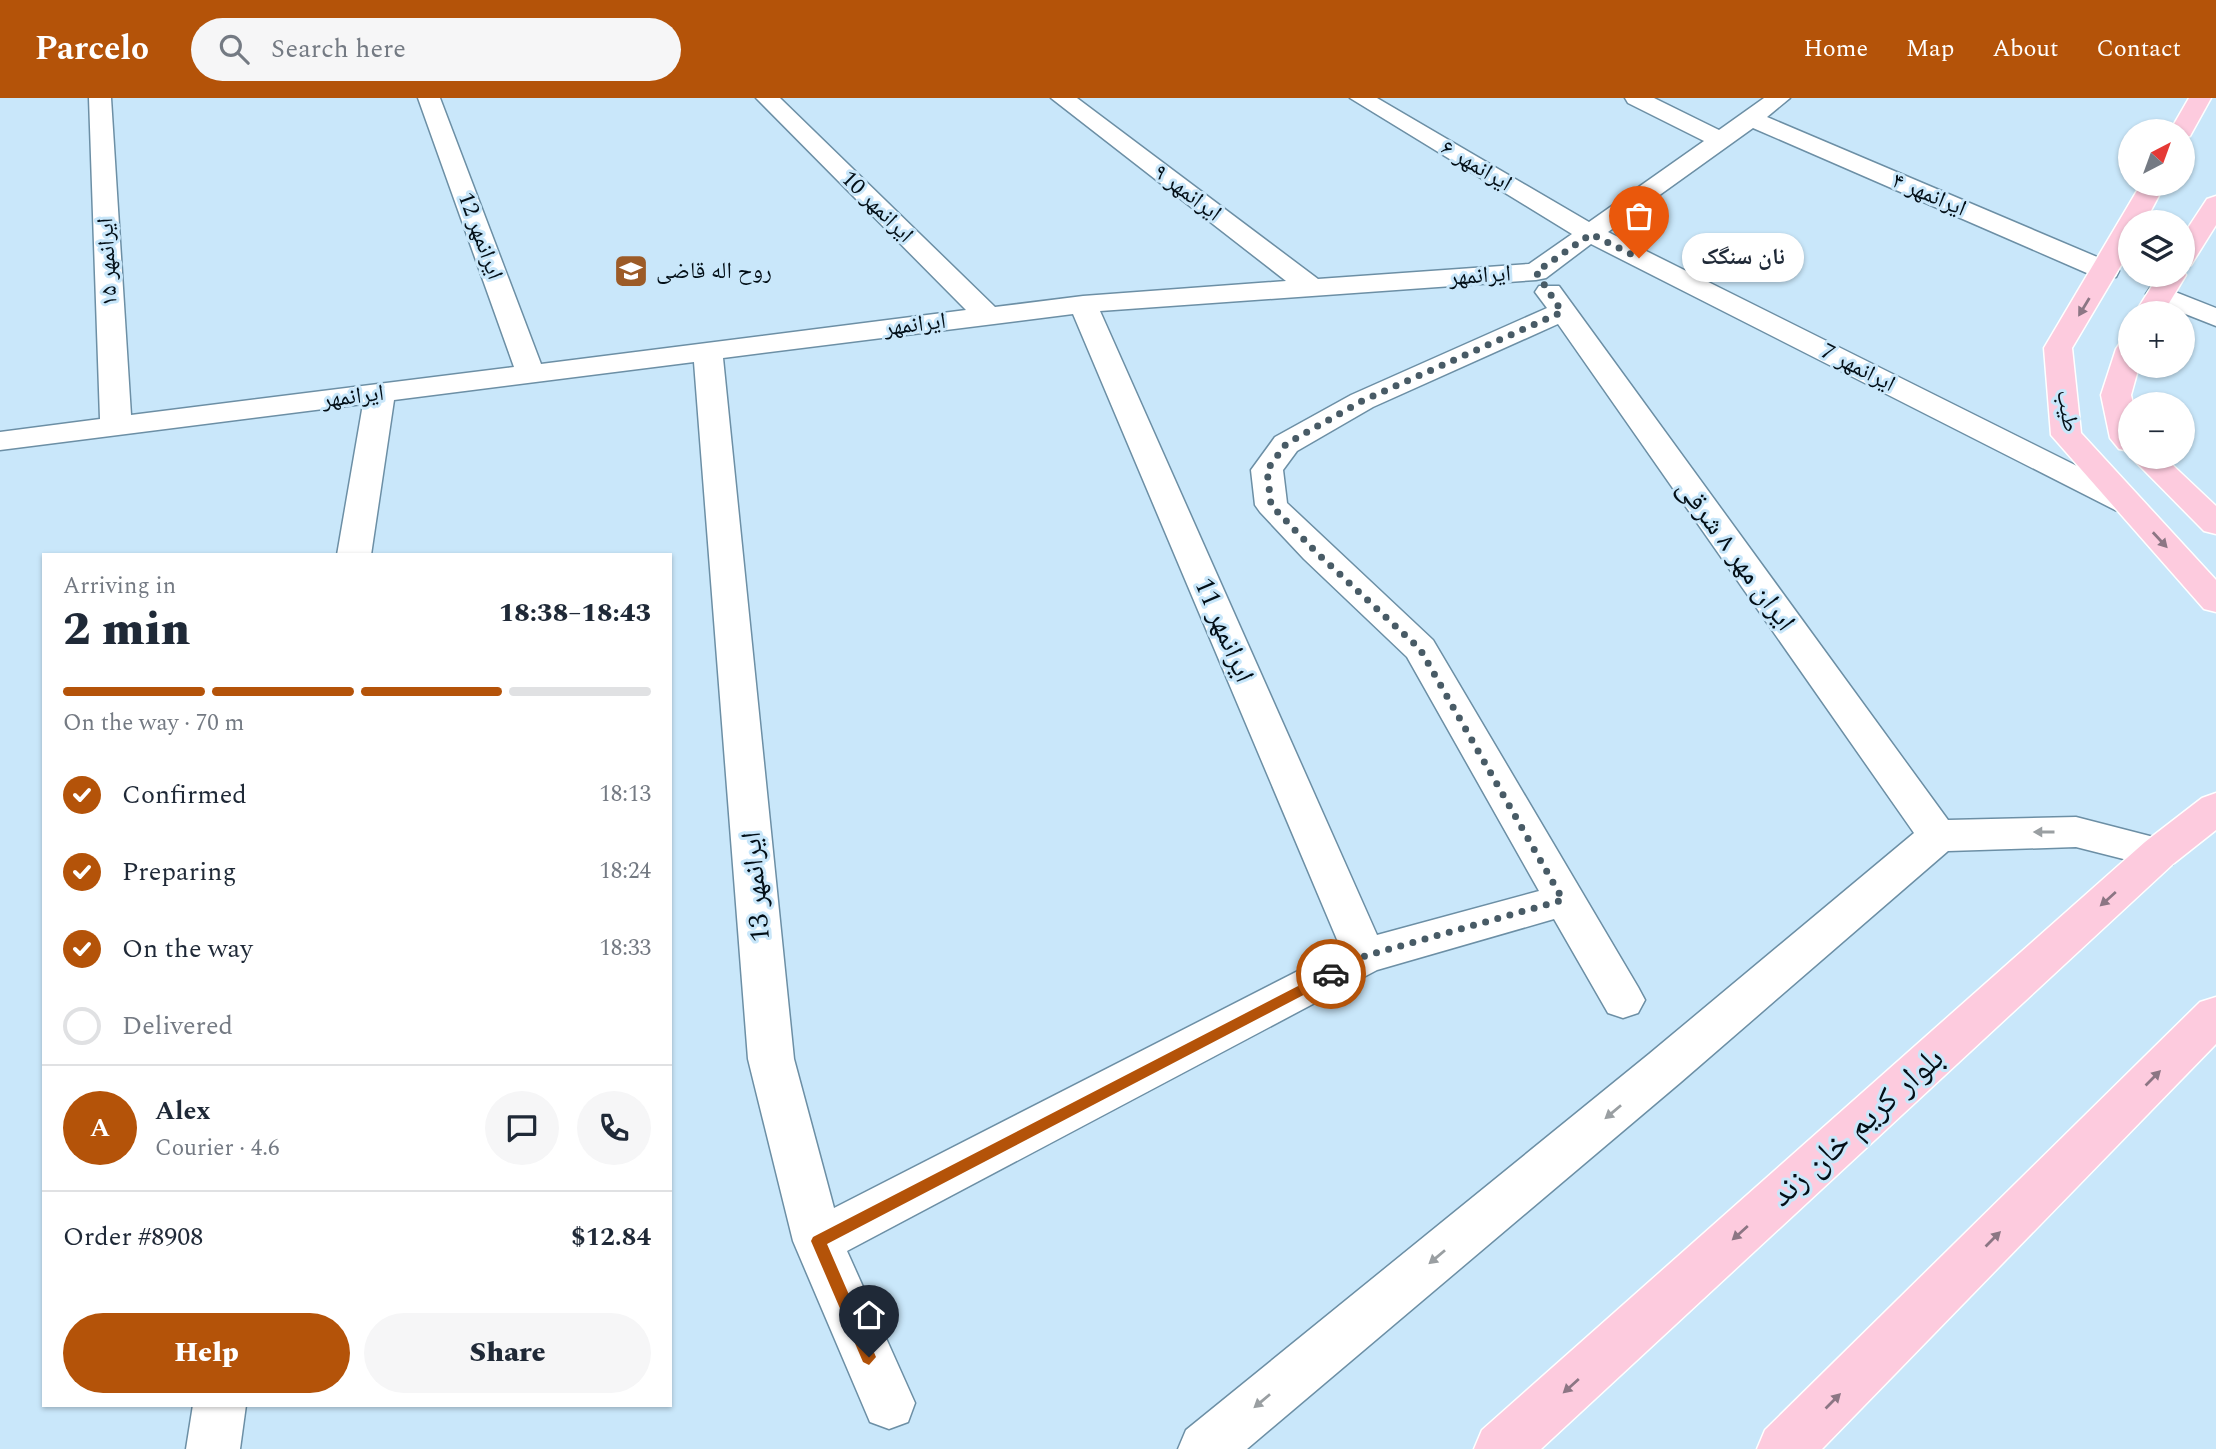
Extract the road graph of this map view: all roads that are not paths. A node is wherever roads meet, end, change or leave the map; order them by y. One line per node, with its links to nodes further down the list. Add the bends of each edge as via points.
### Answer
1 (100, 98): 29 (street, ایرانمهر ۱۵)
2 (429, 98): 25 (street, ایرانمهر 12)
3 (767, 98): 22 (street, ایرانمهر 10)
4 (1062, 98): 18 (street, ایرانمهر ۹)
5 (1362, 98): 13 (street, ایرانمهر ۶)
6 (1636, 98): 11 (street)
7 (1779, 98): 9 (street, ایرانمهر)
8 (2193, 100): 10 (main road)
9 (1752, 119): 11 (street, ایرانمهر); 16 (street, ایرانمهر ۴)
10 (2186, 119)
11 (1723, 141): 13 (street, ایرانمهر)
12 (2216, 204): 14 (main road)
13 (1591, 234): 17 (street, ایرانمهر); 32 (street, ایرانمهر 7)
14 (2195, 238)
15 (2118, 248): 16 (main road, طیب)
16 (2106, 271): 32 (main road, طیب, one-way to 32, via 2058,348 2059,360 2066,435)
17 (1536, 272): 18 (street, ایرانمهر); 21 (street, ایران مهر ٨ شرقی)
18 (1312, 288): 20 (street, ایرانمهر)
19 (2160, 294): 23 (street)
20 (1083, 304): 22 (street, ایرانمهر); 40 (street, ایرانمهر 11)
21 (1562, 312): 37 (street, ایران مهر ٨ شرقی); 39 (street, via 1362,401 1286,444 1267,470 1271,505 1420,649)
22 (988, 316): 24 (street, ایرانمهر)
23 (2216, 318)
24 (708, 352): 25 (street, ایرانمهر); 43 (street, ایرانمهر 13, via 771,1059)
25 (531, 374): 27 (street, ایرانمهر)
26 (2121, 378): 28 (main road, طیب)
27 (380, 393): 29 (street, ایرانمهر); 34 (street)
28 (2118, 405)
29 (116, 426): 30 (street, ایرانمهر)
30 (0, 441)
31 (2159, 469): 33 (main road)
32 (2126, 503): 35 (main road, طیب, one-way to 35)
33 (2216, 524)
34 (354, 553)
35 (2216, 601)
36 (2211, 818): 38 (main road, بلوار کریم خان زند)
37 (1938, 836): 38 (street, one-way to 37, via 2076,832); 47 (street, one-way to 47)
38 (2159, 853): 48 (main road, بلوار کریم خان زند, one-way to 48)
39 (1563, 900): 40 (street); 41 (street)
40 (1365, 956): 43 (street)
41 (1623, 1000)
42 (2216, 1015): 49 (main road, one-way to 42)
43 (818, 1241): 44 (street, ایرانمهر 13)
44 (889, 1403)
45 (220, 1407): 46 (street)
46 (213, 1449)
47 (1205, 1449)
48 (1501, 1449)
49 (1784, 1449)

